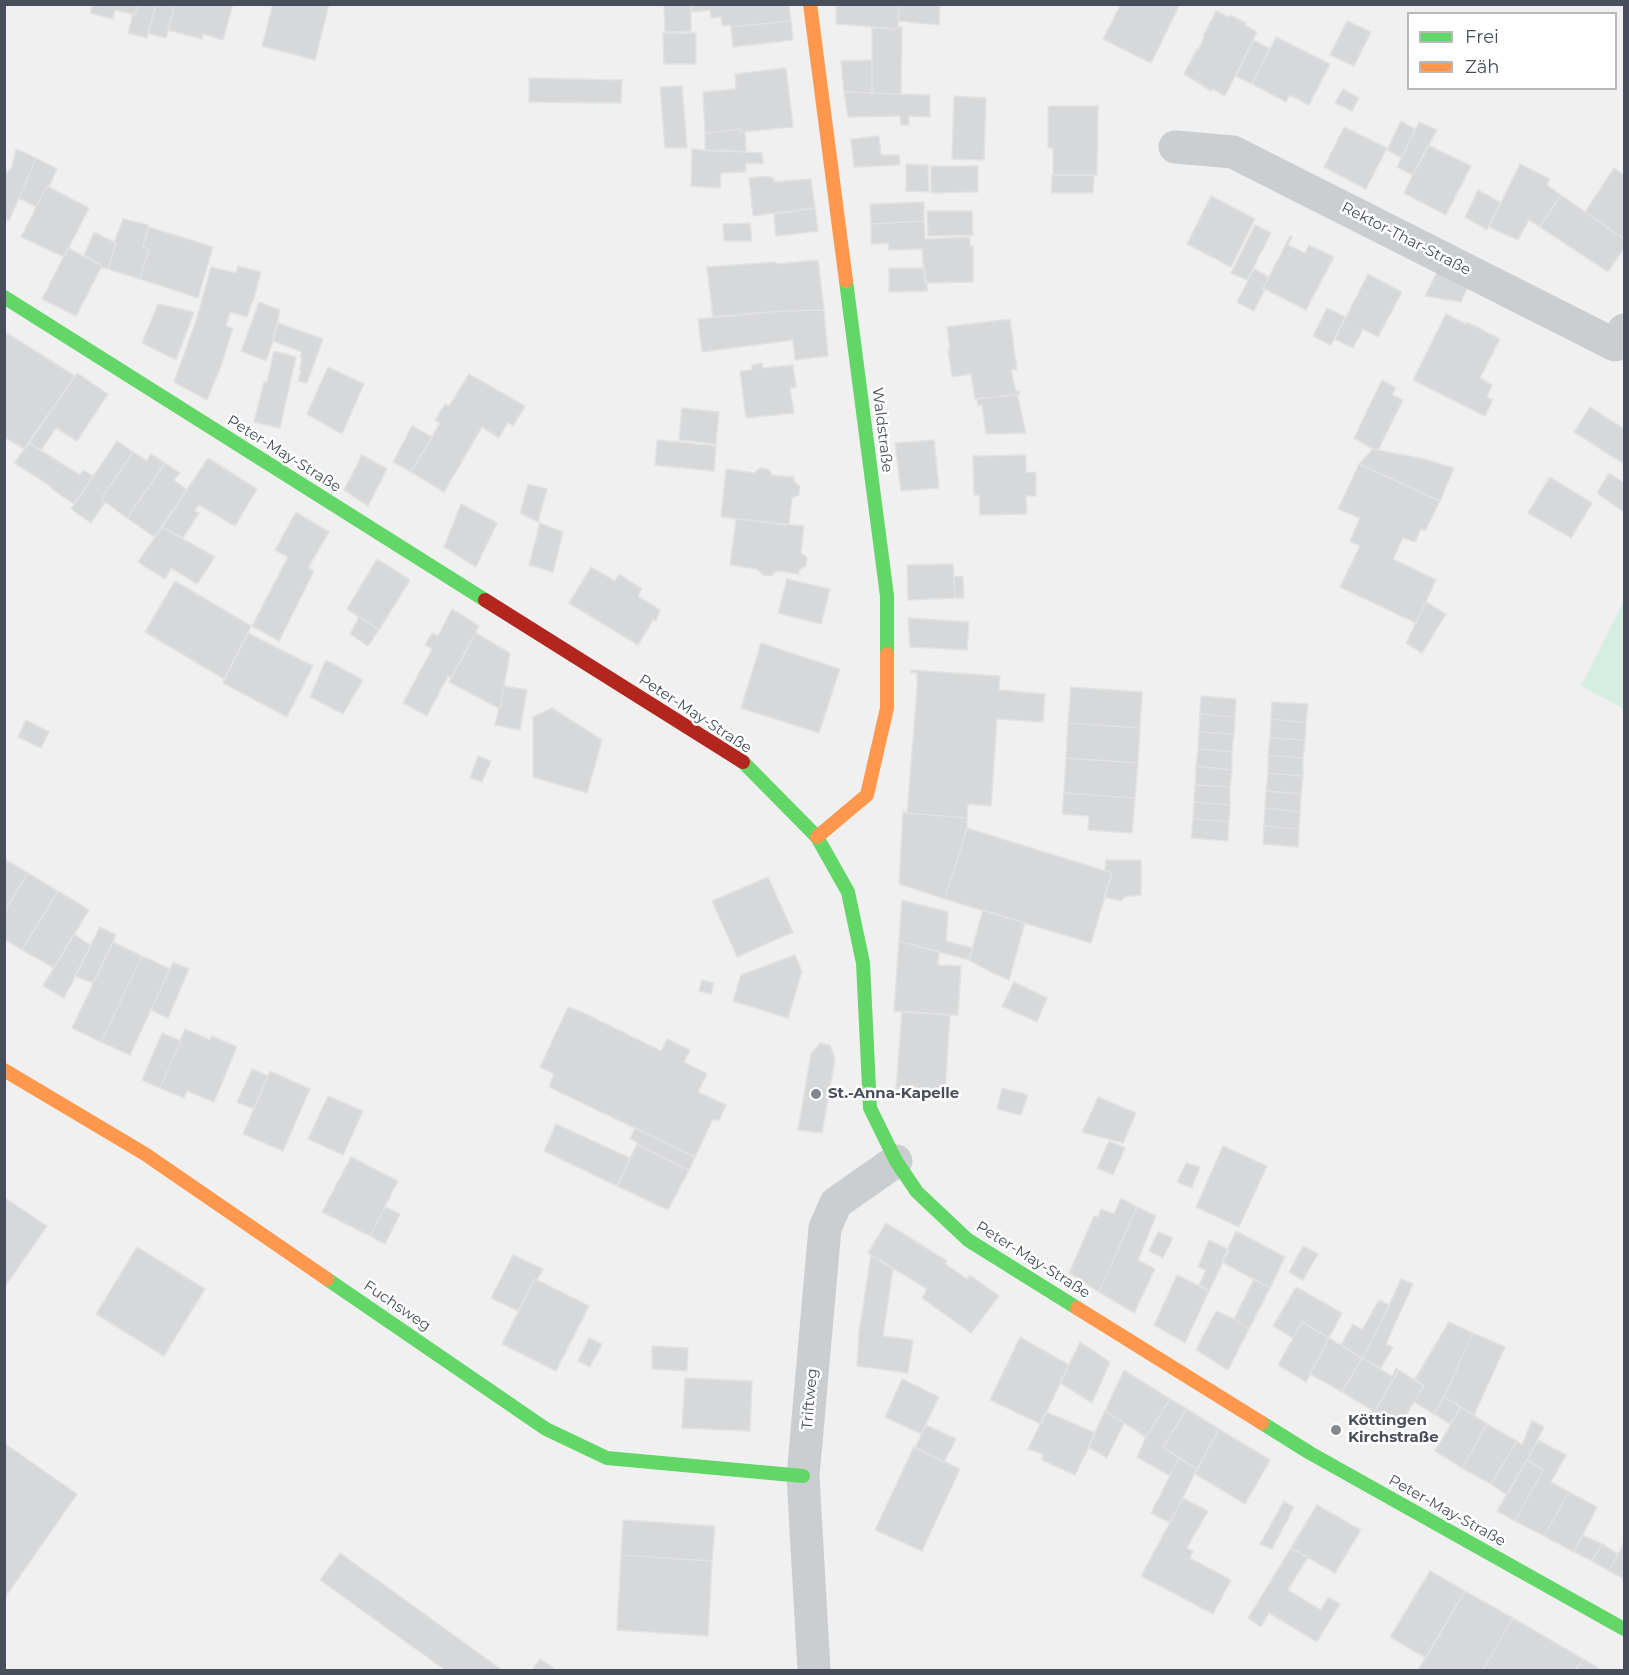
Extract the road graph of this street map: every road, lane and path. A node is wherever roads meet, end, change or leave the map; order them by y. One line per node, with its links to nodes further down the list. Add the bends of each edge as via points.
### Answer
1 (810, 4): 5 (main road, Waldstraße, via 887,596 887,708 867,795)
2 (1175, 147): 4 (street, Rektor-Thar-Straße, via 1233,152 1615,345)
3 (4, 297): 5 (main road, Peter-May-Straße, via 743,762)
4 (1624, 330)
5 (818, 837): 7 (main road, Peter-May-Straße, via 848,892 863,963 870,1108)
6 (4, 1070): 8 (main road, Fuchsweg, via 145,1154 546,1429 607,1458)
7 (896, 1161): 8 (street, Triftweg, via 836,1203 825,1228); 9 (main road, Peter-May-Straße, via 917,1192 968,1240 1310,1453)
8 (803, 1476): 10 (street, Triftweg)
9 (1624, 1629)
10 (814, 1671)

